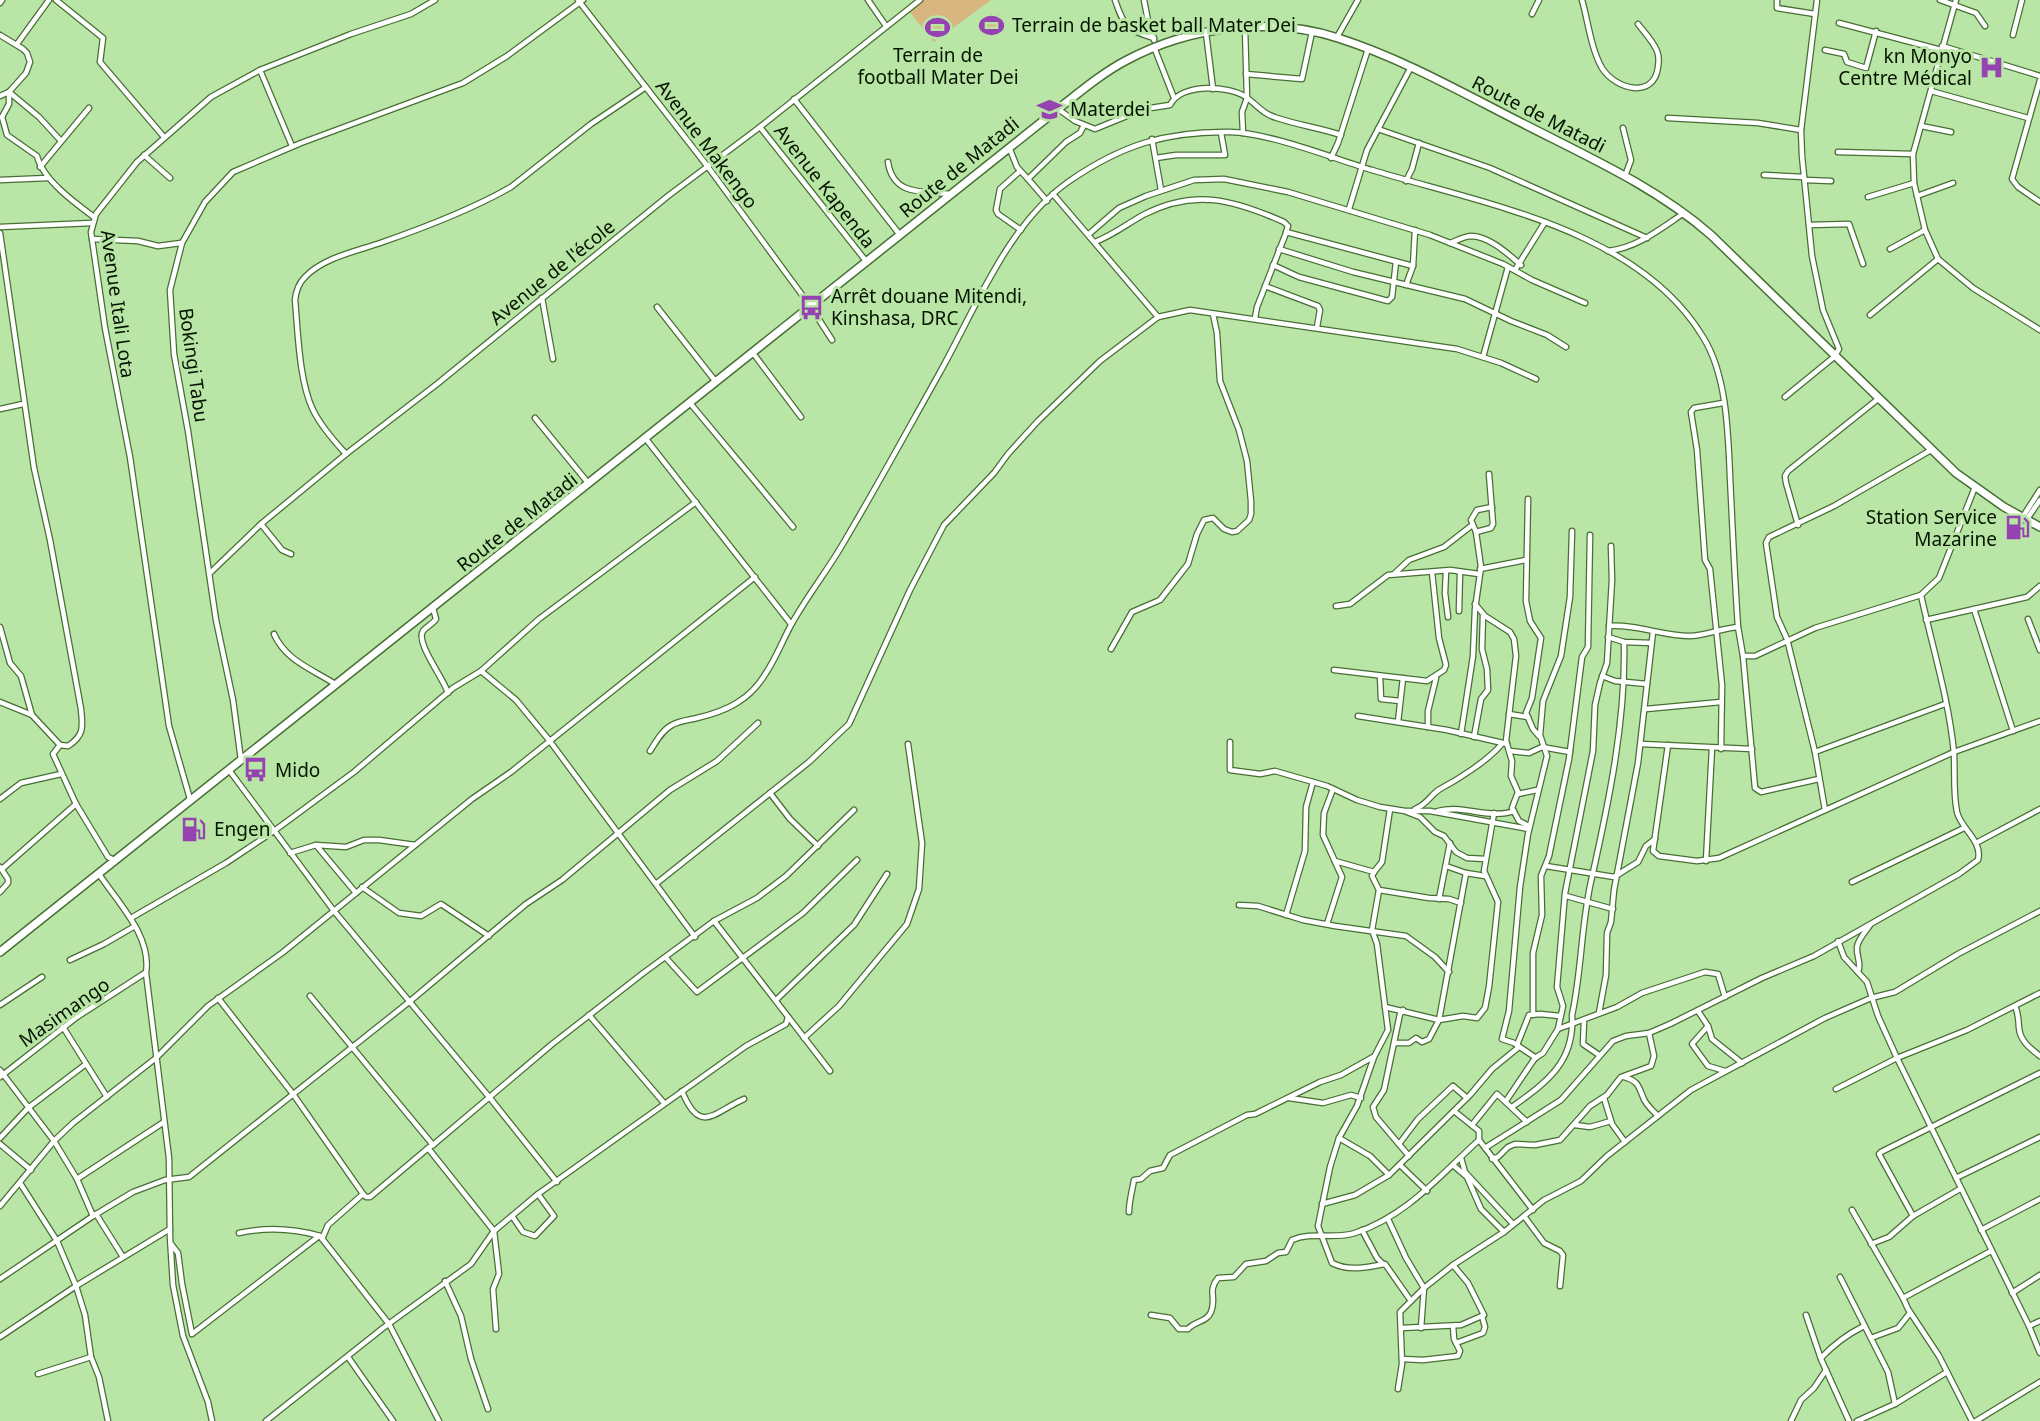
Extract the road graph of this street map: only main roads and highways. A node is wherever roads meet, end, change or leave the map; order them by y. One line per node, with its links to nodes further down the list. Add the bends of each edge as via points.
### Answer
1 (2040, 527): 2 (highway, Route de Matadi, via 1975,487 1931,450 1711,235 1625,176 1410,67 1337,37 1245,27 1177,39 1155,44 1112,68 1009,147)
2 (0, 952)

